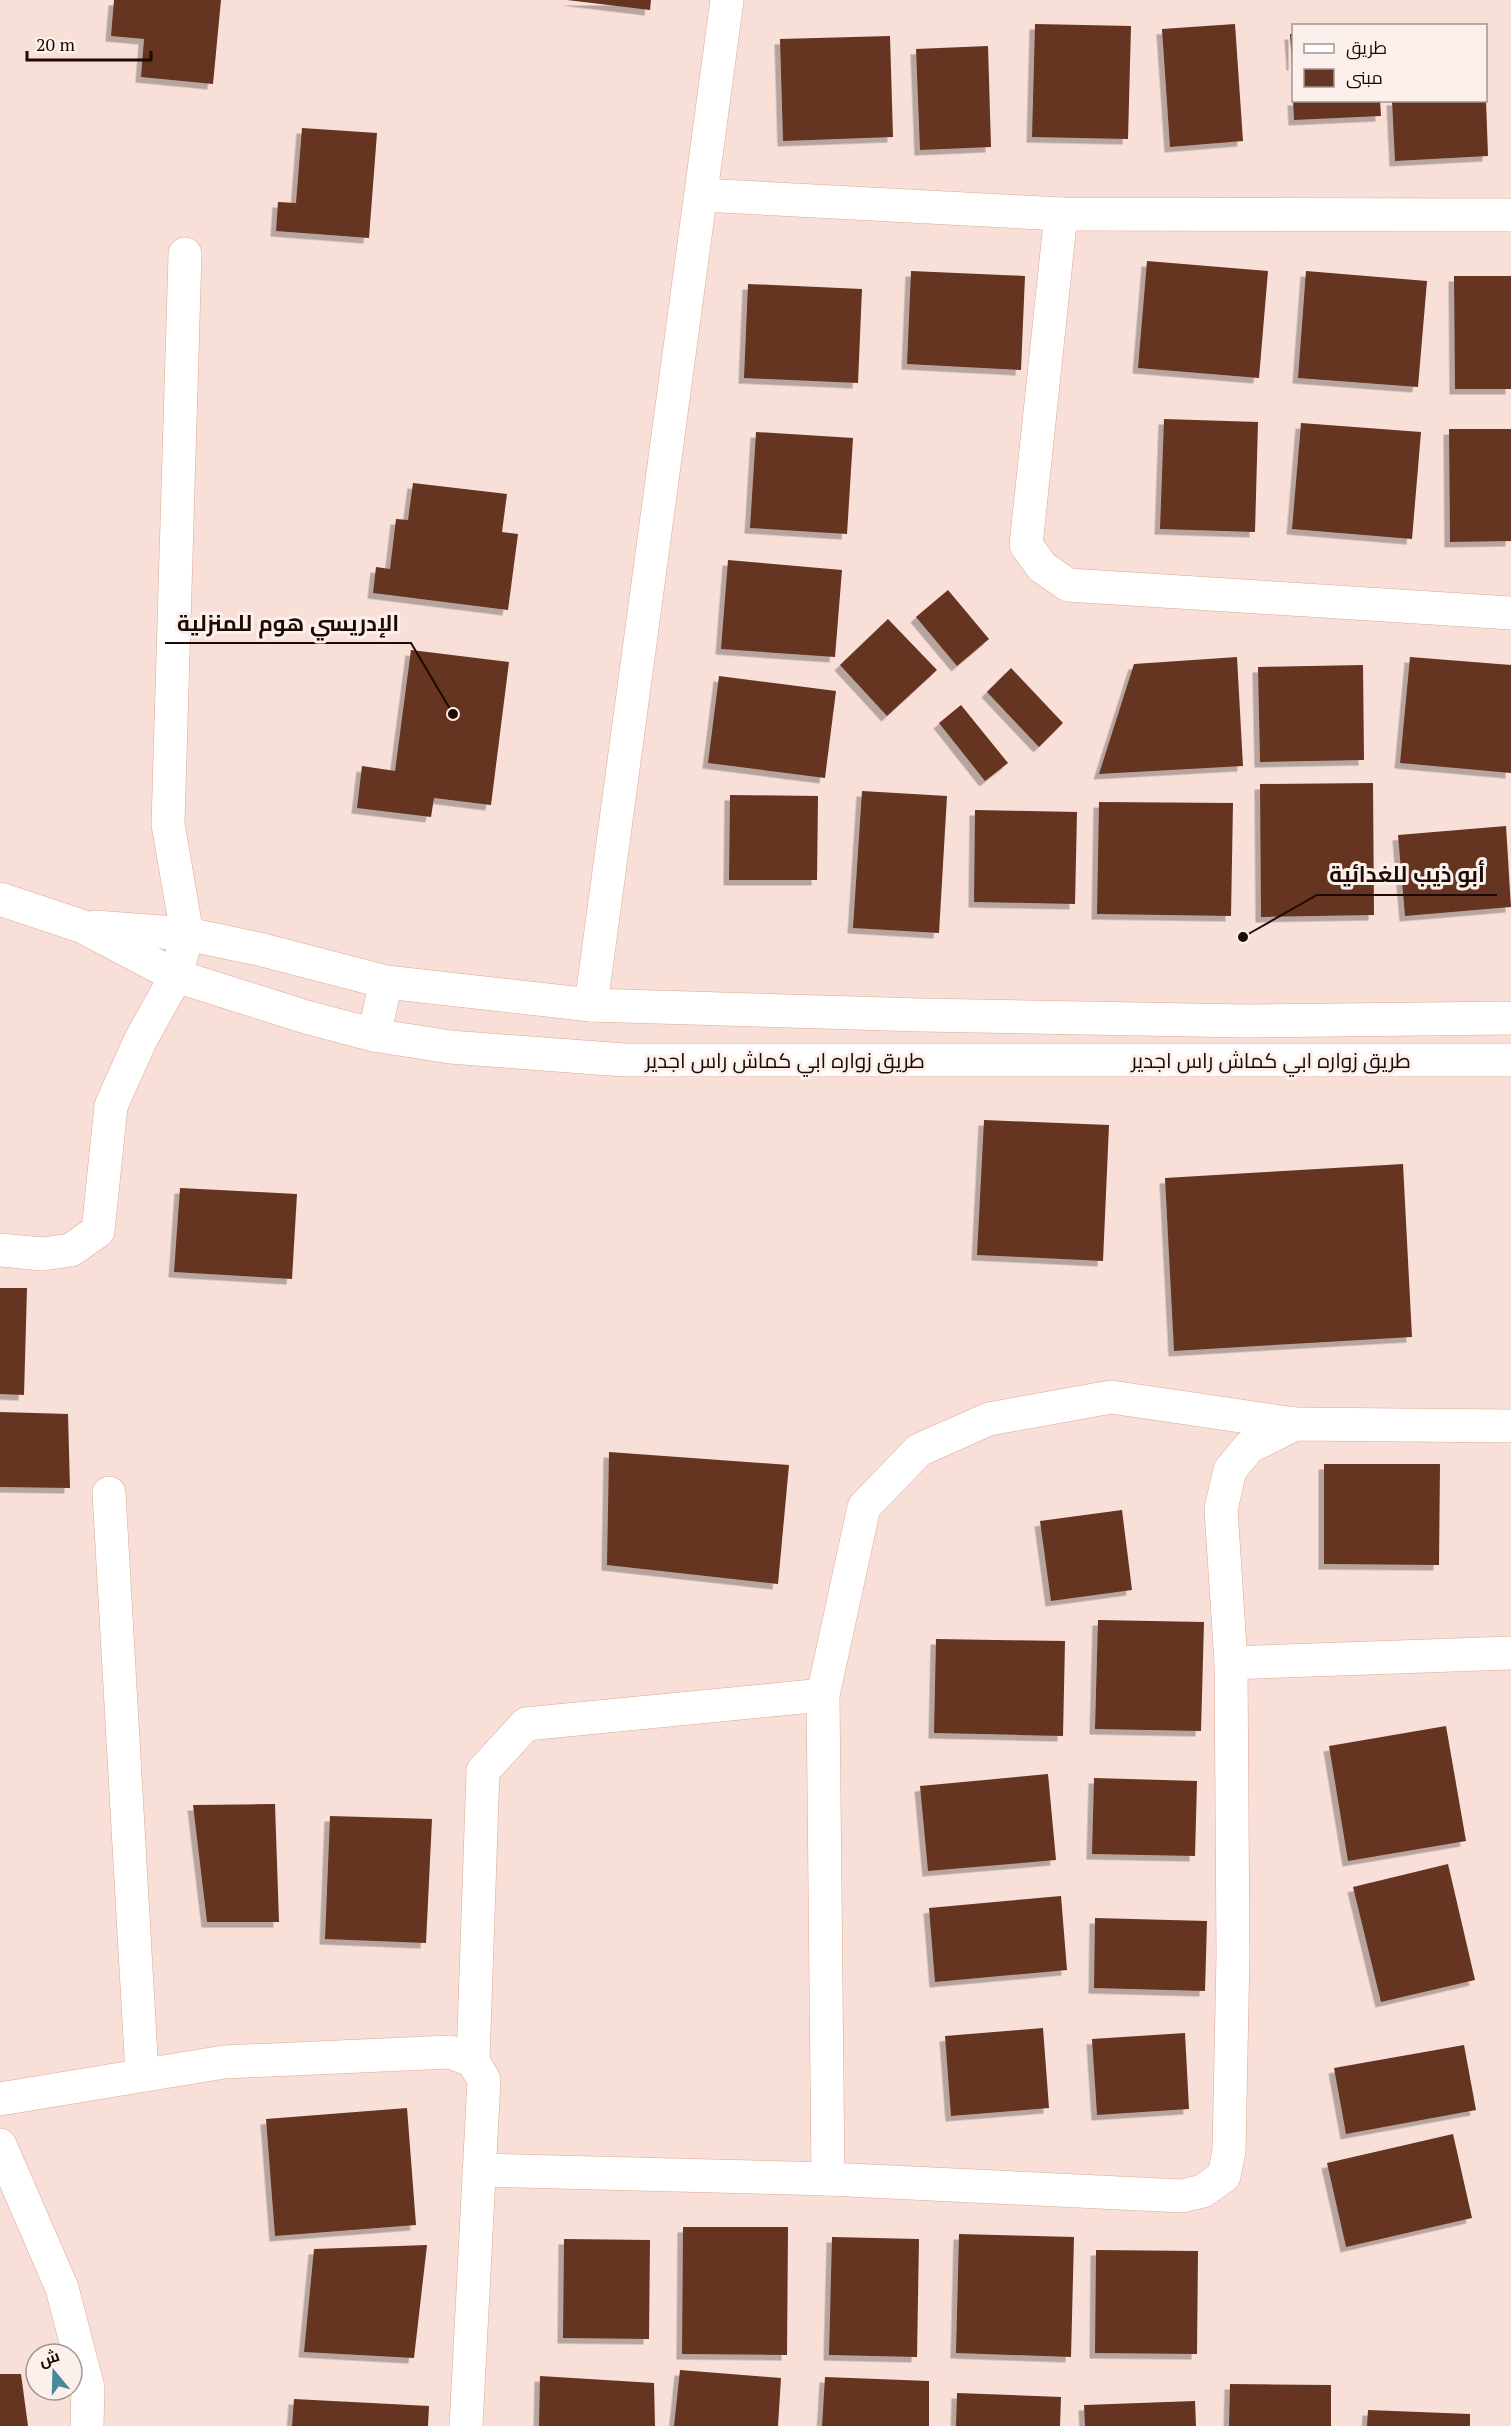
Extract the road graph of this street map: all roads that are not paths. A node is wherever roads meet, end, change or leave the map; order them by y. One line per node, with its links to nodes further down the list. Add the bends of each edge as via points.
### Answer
1 (727, 0): 2 (street)
2 (702, 195): 3 (street); 12 (street)
3 (1061, 214): 4 (street); 6 (street, via 1026,545 1042,567 1068,585)
4 (1511, 214)
5 (185, 254): 9 (street, via 168,824)
6 (1511, 613)
7 (0, 899): 8 (street)
8 (81, 926): 9 (street); 10 (street, طريق زواره ابي كماش راس اجدير)
9 (187, 934): 10 (street); 11 (street)
10 (176, 976): 14 (street, طريق زواره ابي كماش راس اجدير); 16 (street, via 140,1041 111,1106 98,1231 71,1250 42,1254)
11 (386, 982): 12 (street); 14 (street)
12 (591, 1005): 13 (street, via 1235,1021)
13 (1511, 1018)
14 (374, 1035): 15 (street, طريق زواره ابي كماش راس اجدير, via 450,1047 624,1060)
15 (1511, 1060)
16 (0, 1250)
17 (1295, 1424): 18 (street); 21 (street, via 1249,1447 1230,1470 1221,1509); 22 (street, via 1111,1397 990,1419 919,1450 864,1507)
18 (1511, 1426)
19 (109, 1494): 24 (street)
20 (1511, 1653): 21 (street)
21 (1231, 1663): 28 (street, via 1233,1954 1229,2151 1224,2176 1203,2191 1182,2196)
22 (823, 1695): 23 (street, via 526,1724 483,1771); 28 (street)
23 (473, 2061): 24 (street, via 450,2052 224,2062); 27 (street, via 484,2080)
24 (142, 2074): 25 (street)
25 (0, 2099)
26 (0, 2145): 29 (street, via 62,2288 88,2388)
27 (479, 2170): 28 (street); 30 (street)
28 (828, 2179)
29 (87, 2426)
30 (466, 2426)

